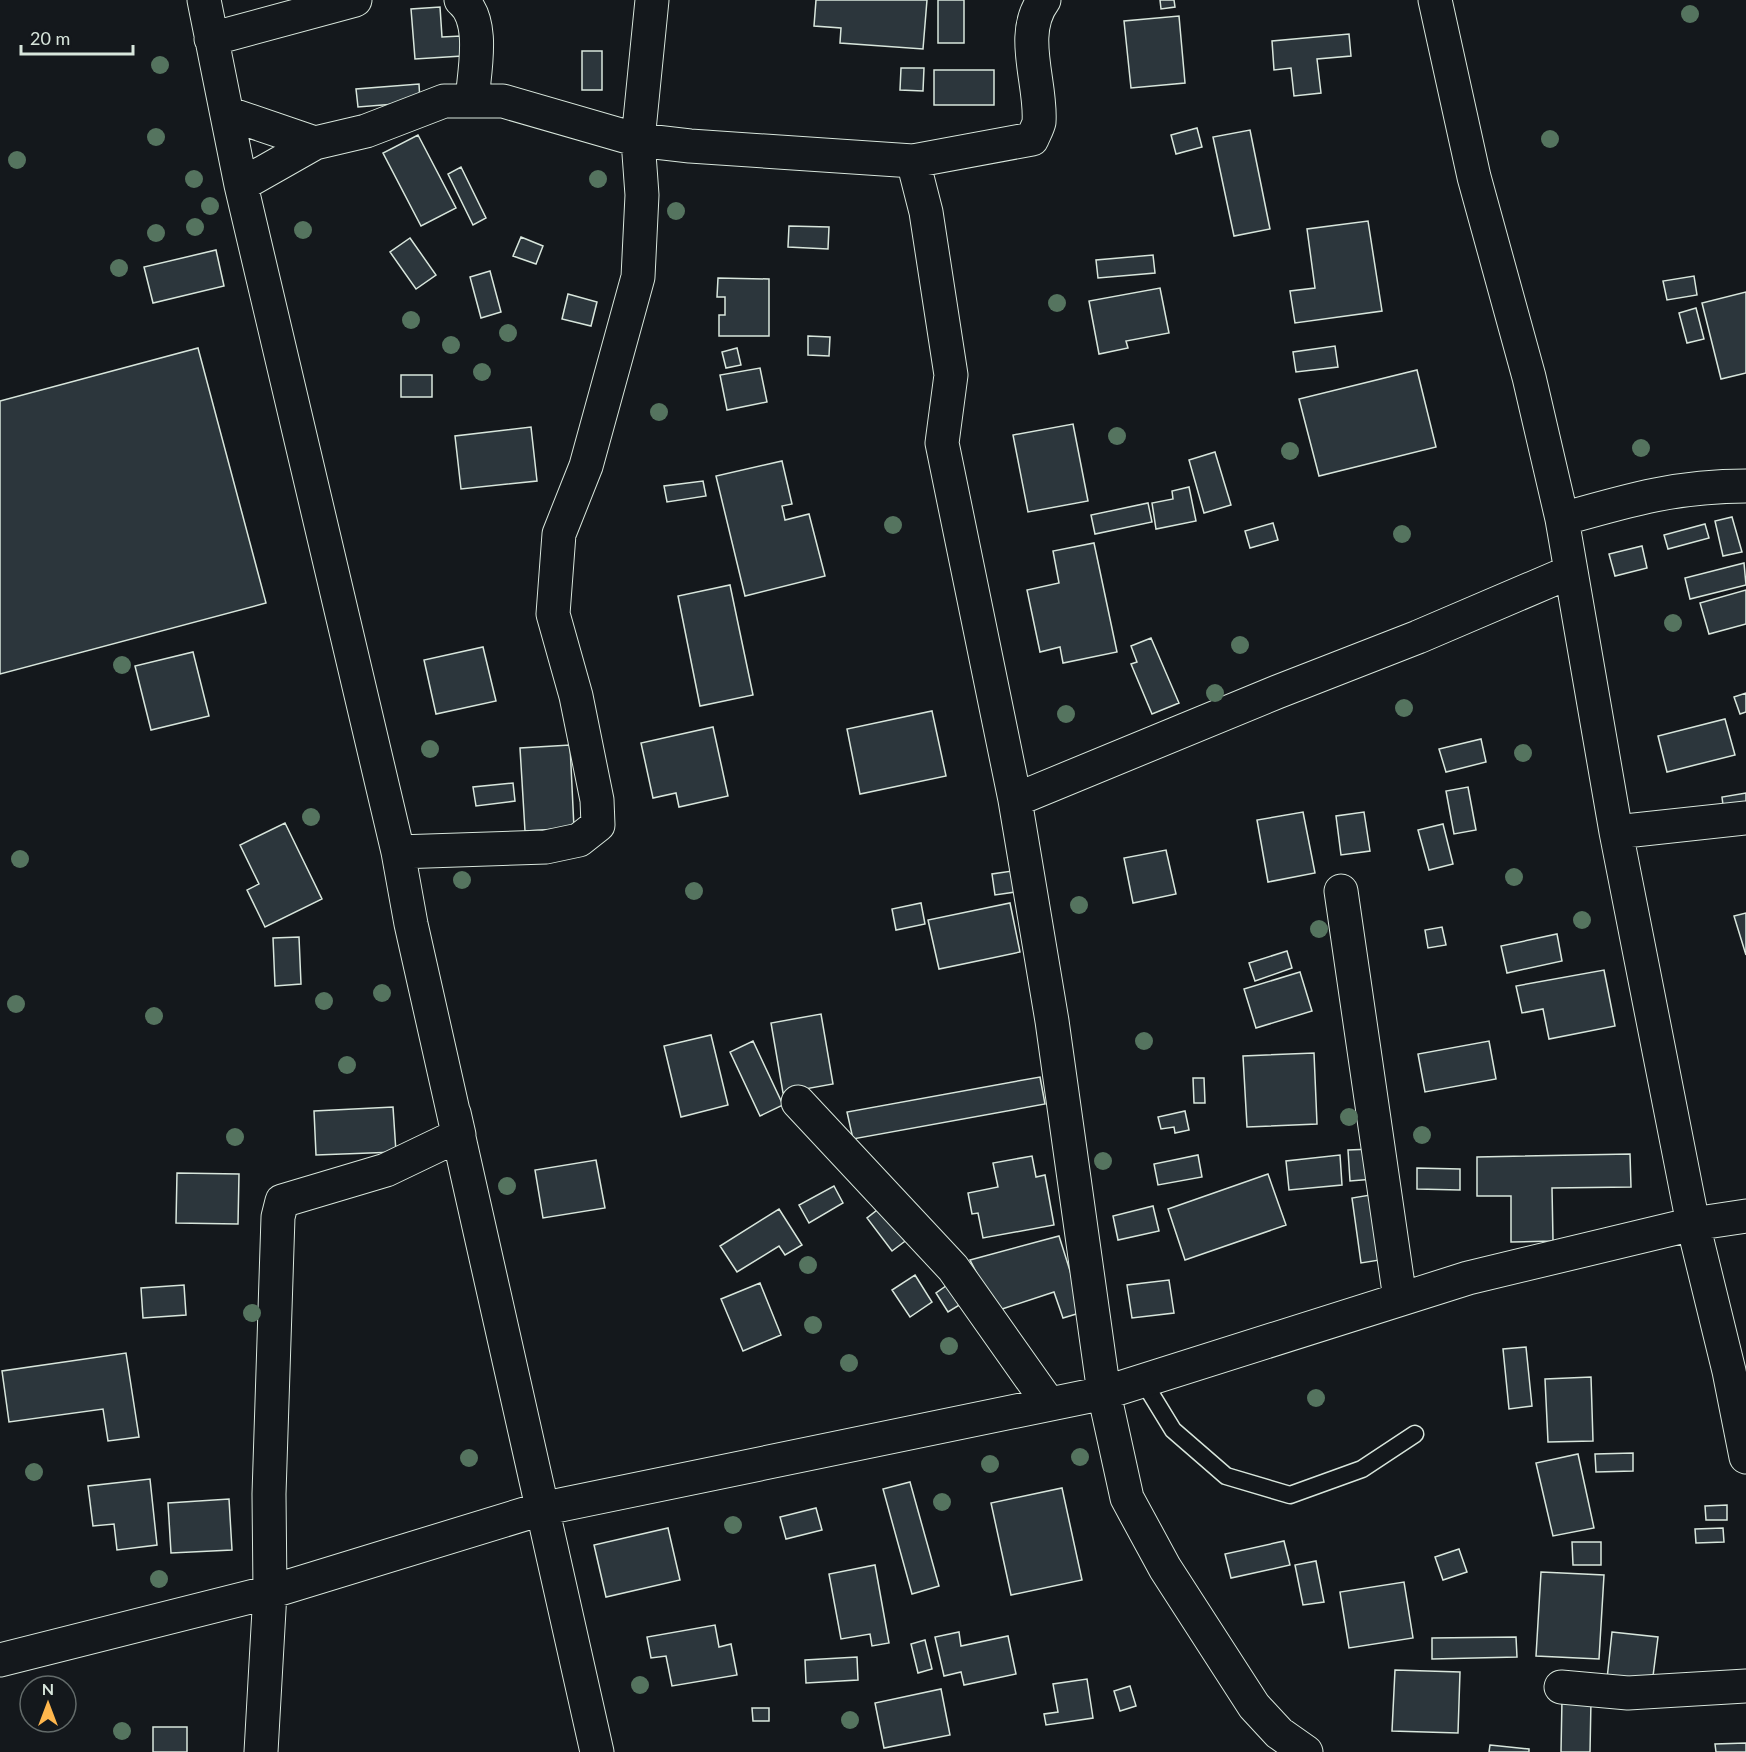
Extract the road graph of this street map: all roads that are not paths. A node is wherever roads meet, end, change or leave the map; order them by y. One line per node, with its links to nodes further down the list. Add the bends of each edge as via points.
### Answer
1 (204, 0): 7 (street)
2 (355, 0): 7 (street)
3 (461, 0): 8 (street, via 470,8 476,36)
4 (652, 0): 10 (street)
5 (1044, 0): 12 (street, via 1032,38 1039,123 1032,139)
6 (1435, 0): 15 (street, via 1474,177 1529,377)
7 (211, 39): 9 (street)
8 (472, 101): 10 (street, via 503,101); 11 (street, via 444,101 366,131)
9 (227, 113): 11 (street); 13 (street)
10 (638, 140): 12 (street); 20 (street, via 642,195 638,277 586,466 559,534 553,614 576,696 597,800 598,825 579,840 546,847)
11 (315, 143): 13 (street)
12 (913, 161): 17 (street, via 926,212 951,375 942,443)
13 (241, 185): 20 (street)
14 (1746, 486): 15 (street, via 1684,488)
15 (1562, 519): 16 (street)
16 (1570, 572): 17 (street); 19 (street)
17 (1015, 800): 28 (street, via 1052,1021)
18 (1746, 818): 19 (street)
19 (1616, 831): 25 (street)
20 (398, 852): 22 (street)
21 (1341, 891): 26 (street)
22 (451, 1097): 32 (street); 33 (street, via 459,1135 386,1170 282,1201 278,1217 268,1494)
23 (798, 1102): 29 (street, via 953,1268)
24 (1746, 1216): 25 (street)
25 (1693, 1224): 26 (street, via 1468,1278); 31 (street)
26 (1400, 1299): 27 (street)
27 (1143, 1381): 28 (street); 30 (lane, via 1173,1430 1226,1476 1290,1494 1362,1469)
28 (1104, 1393): 29 (street); 39 (street, via 1128,1498 1165,1568 1254,1706)
29 (1049, 1404): 32 (street)
30 (1415, 1434)
31 (1746, 1457)
32 (541, 1509): 33 (street); 38 (street)
33 (270, 1592): 34 (street); 37 (street)
34 (2, 1653)
35 (1746, 1686): 36 (street, via 1628,1693)
36 (1561, 1687)
37 (261, 1752)
38 (597, 1752)
39 (1306, 1752)

